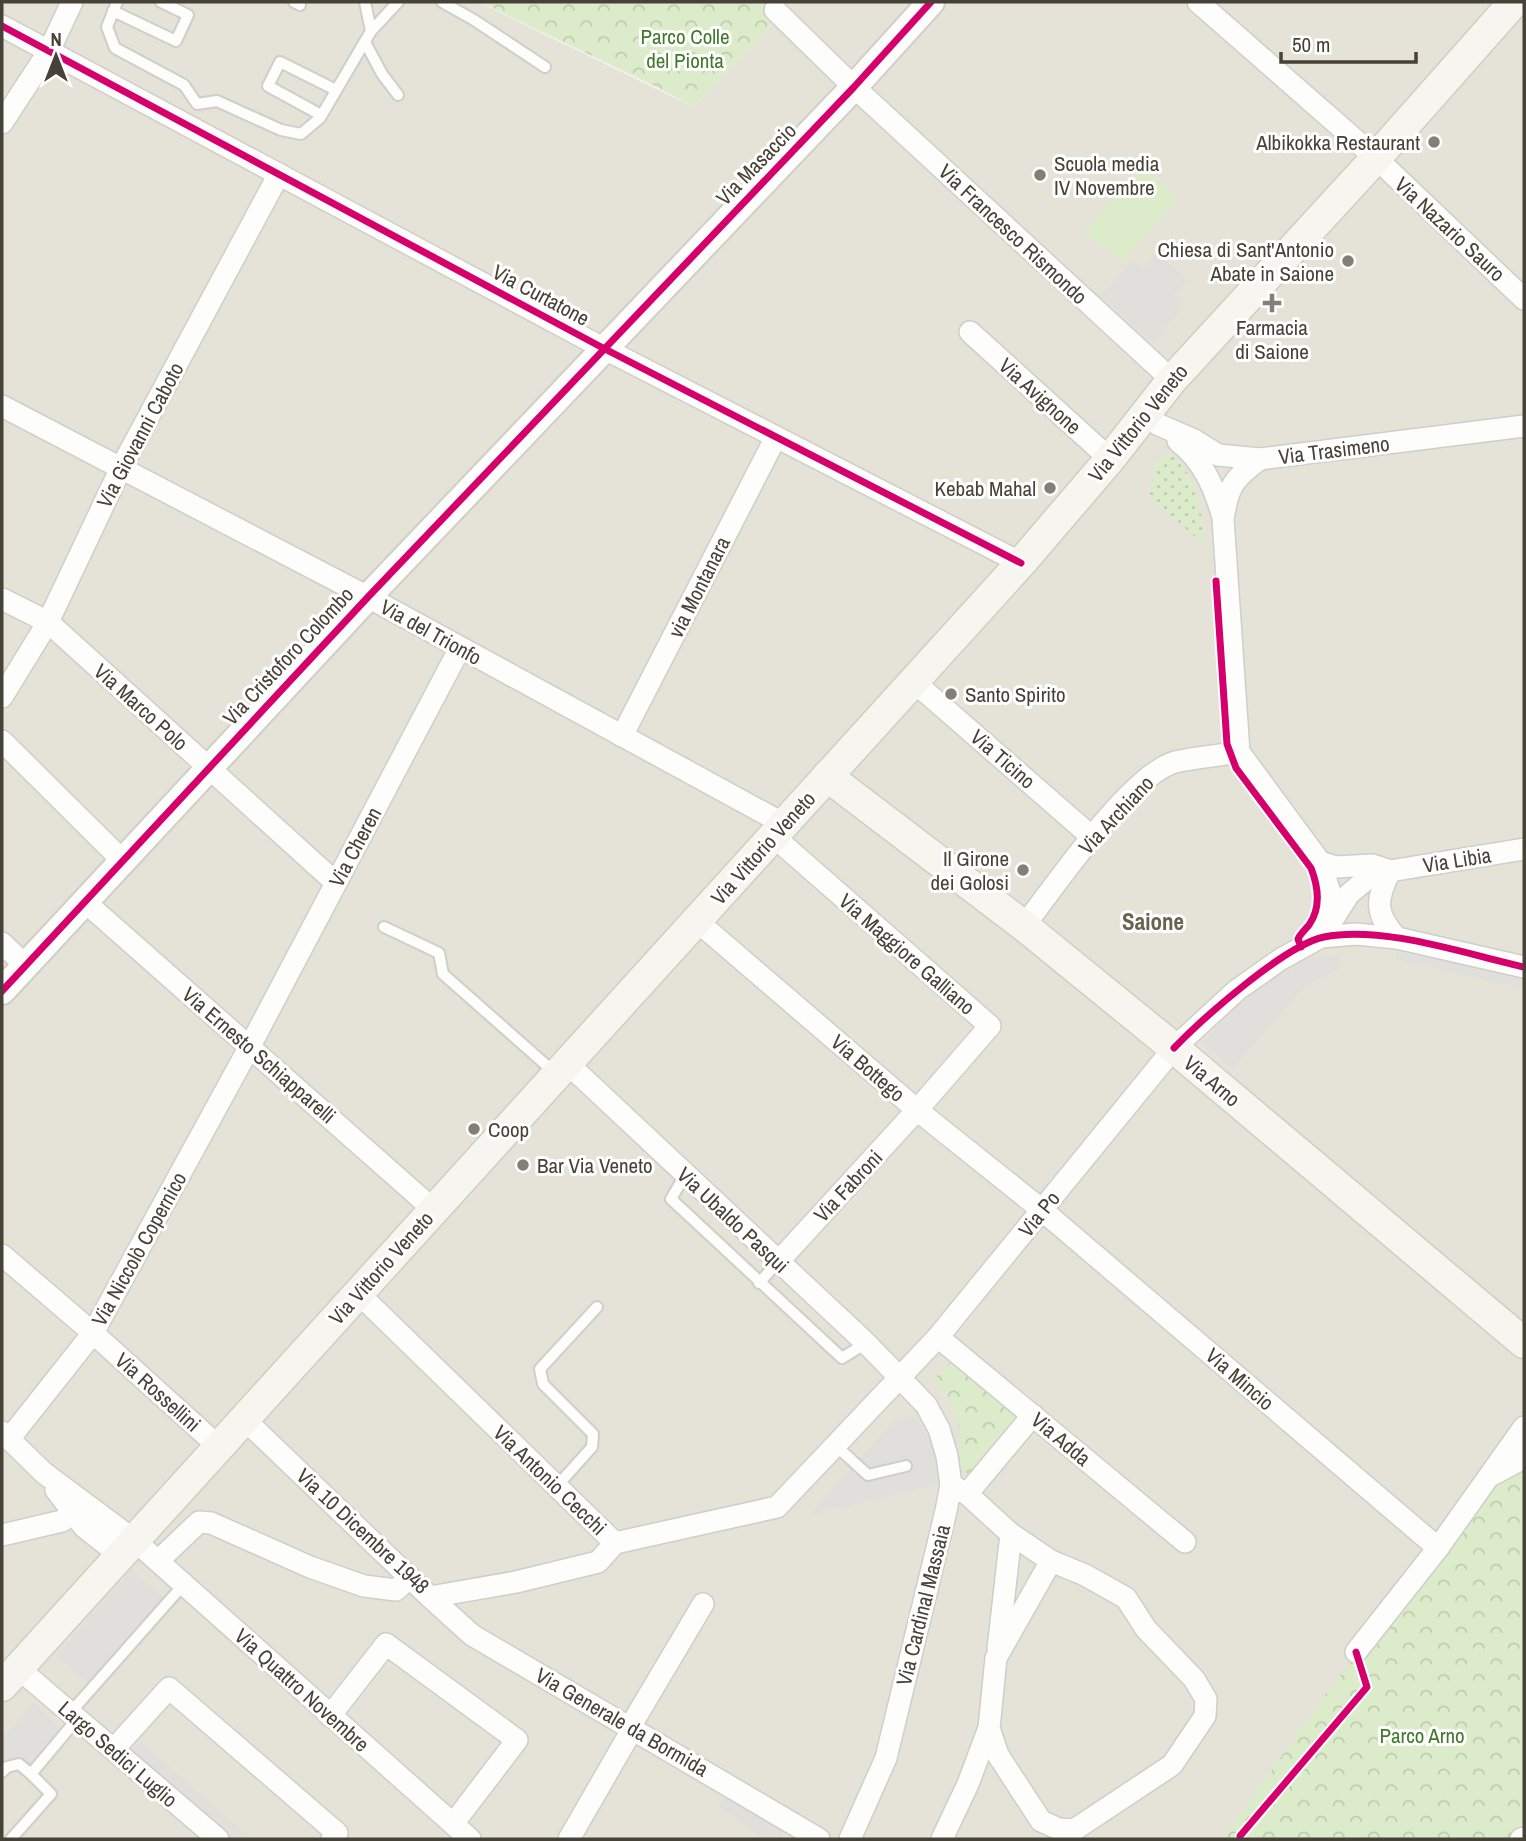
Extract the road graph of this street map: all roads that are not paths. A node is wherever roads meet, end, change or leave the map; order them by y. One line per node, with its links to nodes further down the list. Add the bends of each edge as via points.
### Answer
1 (72, 2): 14 (street)
2 (161, 2): 9 (lane, via 188,15 176,41)
3 (365, 2): 12 (lane)
4 (398, 2): 12 (lane)
5 (442, 2): 15 (lane)
6 (931, 2): 16 (street, Via Masaccio)
7 (1198, 2): 21 (street, Via Nazario Sauro)
8 (1514, 2): 21 (main road, Via Vittorio Veneto)
9 (115, 6): 19 (lane, via 107,27 115,48 184,85 197,104 217,101 281,130 301,134)
10 (775, 10): 16 (street, Via Francesco Rismondo)
11 (2, 26): 14 (street, Via Curtatone)
12 (371, 31): 13 (lane)
13 (365, 42): 17 (lane); 18 (lane)
14 (49, 51): 20 (street); 22 (street, Via Curtatone)
15 (545, 67)
16 (854, 87): 25 (street, Via Masaccio); 26 (street, Via Francesco Rismondo, via 1119,323)
17 (336, 90): 19 (lane); 19 (lane, via 280,62 268,86)
18 (398, 95)
19 (321, 115)
20 (2, 123)
21 (1376, 158): 23 (street, Via Nazario Sauro); 26 (main road, Via Vittorio Veneto)
22 (279, 174): 25 (street, Via Curtatone); 33 (street, Via Giovanni Caboto)
23 (1524, 299)
24 (970, 332): 31 (street, Via Avignone)
25 (603, 348): 30 (street, Via Curtatone); 36 (street, Via Cristoforo Colombo)
26 (1172, 380): 28 (main road, Via Vittorio Veneto)
27 (2, 406): 33 (street, Via del Trionfo)
28 (1151, 420): 31 (main road, Via Vittorio Veneto); 32 (street, Via Trasimeno, via 1218,455); 34 (street, via 1202,464)
29 (1522, 425): 32 (street, Via Trasimeno)
30 (776, 437): 35 (street, Via Curtatone); 42 (street, via Montanara)
31 (1110, 459): 35 (main road, Via Vittorio Veneto)
32 (1260, 459): 34 (street, via 1238,475 1227,494)
33 (121, 468): 36 (street, Via del Trionfo); 38 (street, Via Giovanni Caboto)
34 (1223, 519): 44 (street)
35 (1021, 563): 40 (main road, Via Vittorio Veneto)
36 (368, 597): 39 (street, Via del Trionfo); 45 (street, Via Cristoforo Colombo)
37 (2, 599): 38 (street, Via Marco Polo)
38 (48, 622): 41 (street, Via Giovanni Caboto); 45 (street, Via Marco Polo)
39 (460, 648): 42 (street, Via del Trionfo); 53 (street, Via Cheren)
40 (913, 681): 46 (main road, Via Vittorio Veneto); 48 (street, Via Ticino)
41 (2, 697)
42 (622, 736): 47 (street, Via del Trionfo)
43 (2, 741): 50 (street)
44 (1239, 752): 48 (street, Via Archiano, via 1174,762 1146,777); 51 (street)
45 (208, 768): 50 (street, Via Cristoforo Colombo); 53 (street, Via Marco Polo)
46 (827, 776): 47 (main road, Via Vittorio Veneto); 56 (main road, Via Arno)
47 (778, 830): 55 (main road, Via Vittorio Veneto); 67 (street, Via Maggiore Galliano, via 990,1026)
48 (1092, 837): 56 (street, Via Archiano)
49 (1524, 849): 52 (street, Via Libia)
50 (122, 860): 54 (street, Via Cristoforo Colombo)
51 (1320, 862): 52 (street, Via Libia, via 1336,867 1372,865); 58 (street, via 1330,892)
52 (1390, 871): 58 (street, Via Libia, via 1367,879 1349,894); 59 (street, via 1379,892 1380,912)
53 (335, 883): 64 (street, Via Cheren)
54 (85, 901): 61 (street, Via Cristoforo Colombo); 64 (street, Via Ernesto Schiapparelli)
55 (697, 921): 66 (main road, Via Vittorio Veneto); 67 (street, Via Bottego)
56 (1024, 926): 65 (main road, Via Arno)
57 (384, 927): 66 (lane, via 439,953 443,974)
58 (1321, 937): 59 (street); 65 (street, Via Po, via 1237,990)
59 (1397, 938): 62 (street)
60 (2, 943): 61 (street)
61 (26, 966): 63 (street, Via Cristoforo Colombo)
62 (1524, 967)
63 (2, 991)
64 (250, 1046): 69 (street, Via Ernesto Schiapparelli); 76 (street, Via Niccolò Copernico)
65 (1174, 1048): 70 (street, Via Po); 79 (main road, Via Arno)
66 (562, 1069): 68 (street, Via Ubaldo Pasqui); 69 (main road, Via Vittorio Veneto)
67 (917, 1110): 70 (street, Via Bottego); 72 (street, Via Fabroni)
68 (685, 1175): 72 (street, Via Ubaldo Pasqui); 73 (lane, via 671,1199)
69 (434, 1210): 74 (main road, Via Vittorio Veneto)
70 (1042, 1210): 77 (street, Via Po); 99 (street, Via Mincio)
71 (2, 1255): 76 (street, Via Rossellini)
72 (778, 1262): 73 (lane); 78 (street, Via Ubaldo Pasqui)
73 (759, 1283): 78 (lane, via 842,1358)
74 (358, 1293): 82 (main road, Via Vittorio Veneto); 91 (street, Via Antonio Cecchi)
75 (597, 1307): 91 (lane, via 540,1369 543,1384 593,1434 592,1447)
76 (93, 1333): 84 (street, Via Niccolò Copernico); 86 (street, Via Rossellini)
77 (938, 1337): 80 (street, Via Po); 81 (street, Via Adda)
78 (866, 1343): 80 (street, Via Ubaldo Pasqui)
79 (1524, 1343)
80 (899, 1376): 85 (street, Via Antonio Cecchi); 92 (street, Via Cardinal Massaia, via 926,1405 939,1429)
81 (1033, 1415): 92 (street); 97 (street, Via Adda)
82 (244, 1419): 86 (main road, Via Vittorio Veneto); 102 (street, Via 10 Dicembre 1948)
83 (1524, 1427): 90 (street)
84 (5, 1436): 89 (street)
85 (835, 1445): 88 (lane, via 868,1475); 98 (street, Via Antonio Cecchi, via 777,1507)
86 (219, 1447): 96 (main road, Via Vittorio Veneto)
87 (1524, 1458): 90 (street)
88 (906, 1466)
89 (44, 1474): 93 (street); 96 (street, Via Quattro Novembre)
90 (1489, 1476): 99 (street)
91 (557, 1486): 98 (street, Via Antonio Cecchi)
92 (959, 1489): 94 (street); 123 (street, Via Cardinal Massaia, via 886,1758)
93 (72, 1513): 95 (street, via 62,1521); 96 (street, via 107,1545)
94 (1011, 1534): 101 (street); 107 (street)
95 (2, 1535)
96 (134, 1540): 100 (street, Via Quattro Novembre); 108 (main road, Via Vittorio Veneto)
97 (1185, 1542)
98 (615, 1543): 104 (street, Via 10 Dicembre 1948, via 598,1562)
99 (1438, 1548): 106 (street)
100 (158, 1561): 102 (street, via 199,1522 364,1586 396,1590); 103 (street, Via Quattro Novembre)
101 (1051, 1561): 107 (street); 112 (street, via 1126,1598 1146,1629 1194,1679 1206,1699 1205,1716 1172,1765 1074,1830 1041,1821 998,1755)
102 (408, 1578): 104 (street, Via 10 Dicembre 1948)
103 (184, 1584): 109 (lane); 110 (street, Via Quattro Novembre)
104 (430, 1597): 111 (street, Via Generale da Bormida, via 472,1635)
105 (703, 1604): 111 (street)
106 (1356, 1652)
107 (996, 1658): 112 (street)
108 (10, 1677): 109 (street, Largo Sedici Luglio)
109 (73, 1716): 113 (street, Largo Sedici Luglio); 115 (lane)
110 (330, 1716): 116 (street, Via Quattro Novembre); 116 (street, via 386,1644 517,1740)
111 (632, 1728): 121 (street); 122 (street, Via Generale da Bormida)
112 (989, 1728): 124 (street)
113 (114, 1749): 117 (street, via 169,1688); 119 (street, Largo Sedici Luglio)
114 (4, 1770): 115 (lane, via 19,1764)
115 (31, 1774): 118 (lane, via 51,1794)
116 (453, 1825): 120 (street, Via Quattro Novembre)
117 (338, 1837)
118 (11, 1839)
119 (218, 1839)
120 (470, 1839)
121 (569, 1839)
122 (819, 1839)
123 (850, 1839)
124 (942, 1839)

